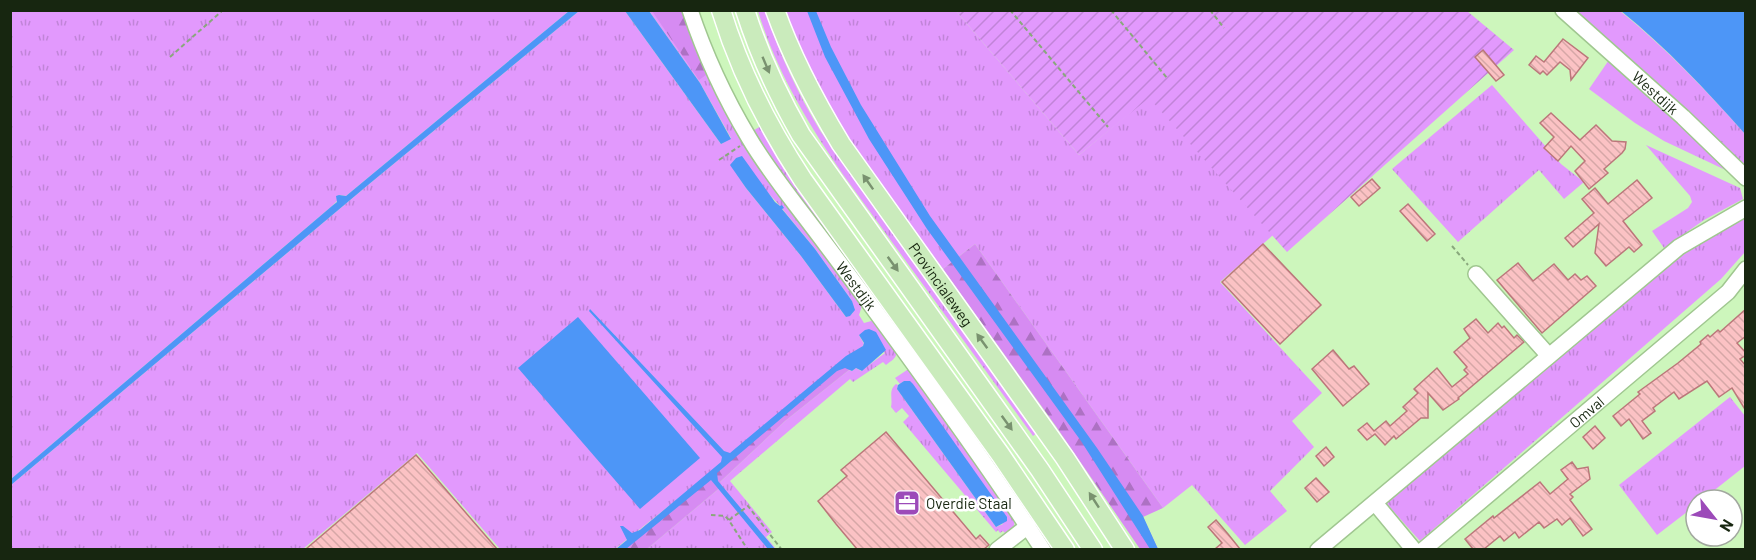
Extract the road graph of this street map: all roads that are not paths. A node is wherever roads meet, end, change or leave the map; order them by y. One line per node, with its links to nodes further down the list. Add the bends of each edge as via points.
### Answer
1 (690, 10): 12 (street, Westdijk, via 714,72 750,140)
2 (721, 10): 15 (main road, Westdijk, via 748,83 784,151)
3 (745, 10): 16 (main road, Provincialeweg, one-way to 16, via 765,66 801,135)
4 (776, 10): 17 (main road, Provincialeweg, one-way to 4, via 842,144 799,69)
5 (1563, 10): 6 (street, Westdijk)
6 (1746, 178)
7 (1746, 208): 10 (street, via 1678,247)
8 (1746, 269): 20 (street, Omval, via 1728,291)
9 (1476, 274): 10 (street)
10 (1549, 356): 11 (street)
11 (1375, 502): 18 (street); 19 (street)
12 (1028, 526): 13 (street); 14 (street, Westdijk)
13 (997, 549)
14 (1043, 549)
15 (1065, 549)
16 (1093, 549)
17 (1125, 549)
18 (1318, 549)
19 (1414, 549)
20 (1423, 549)

